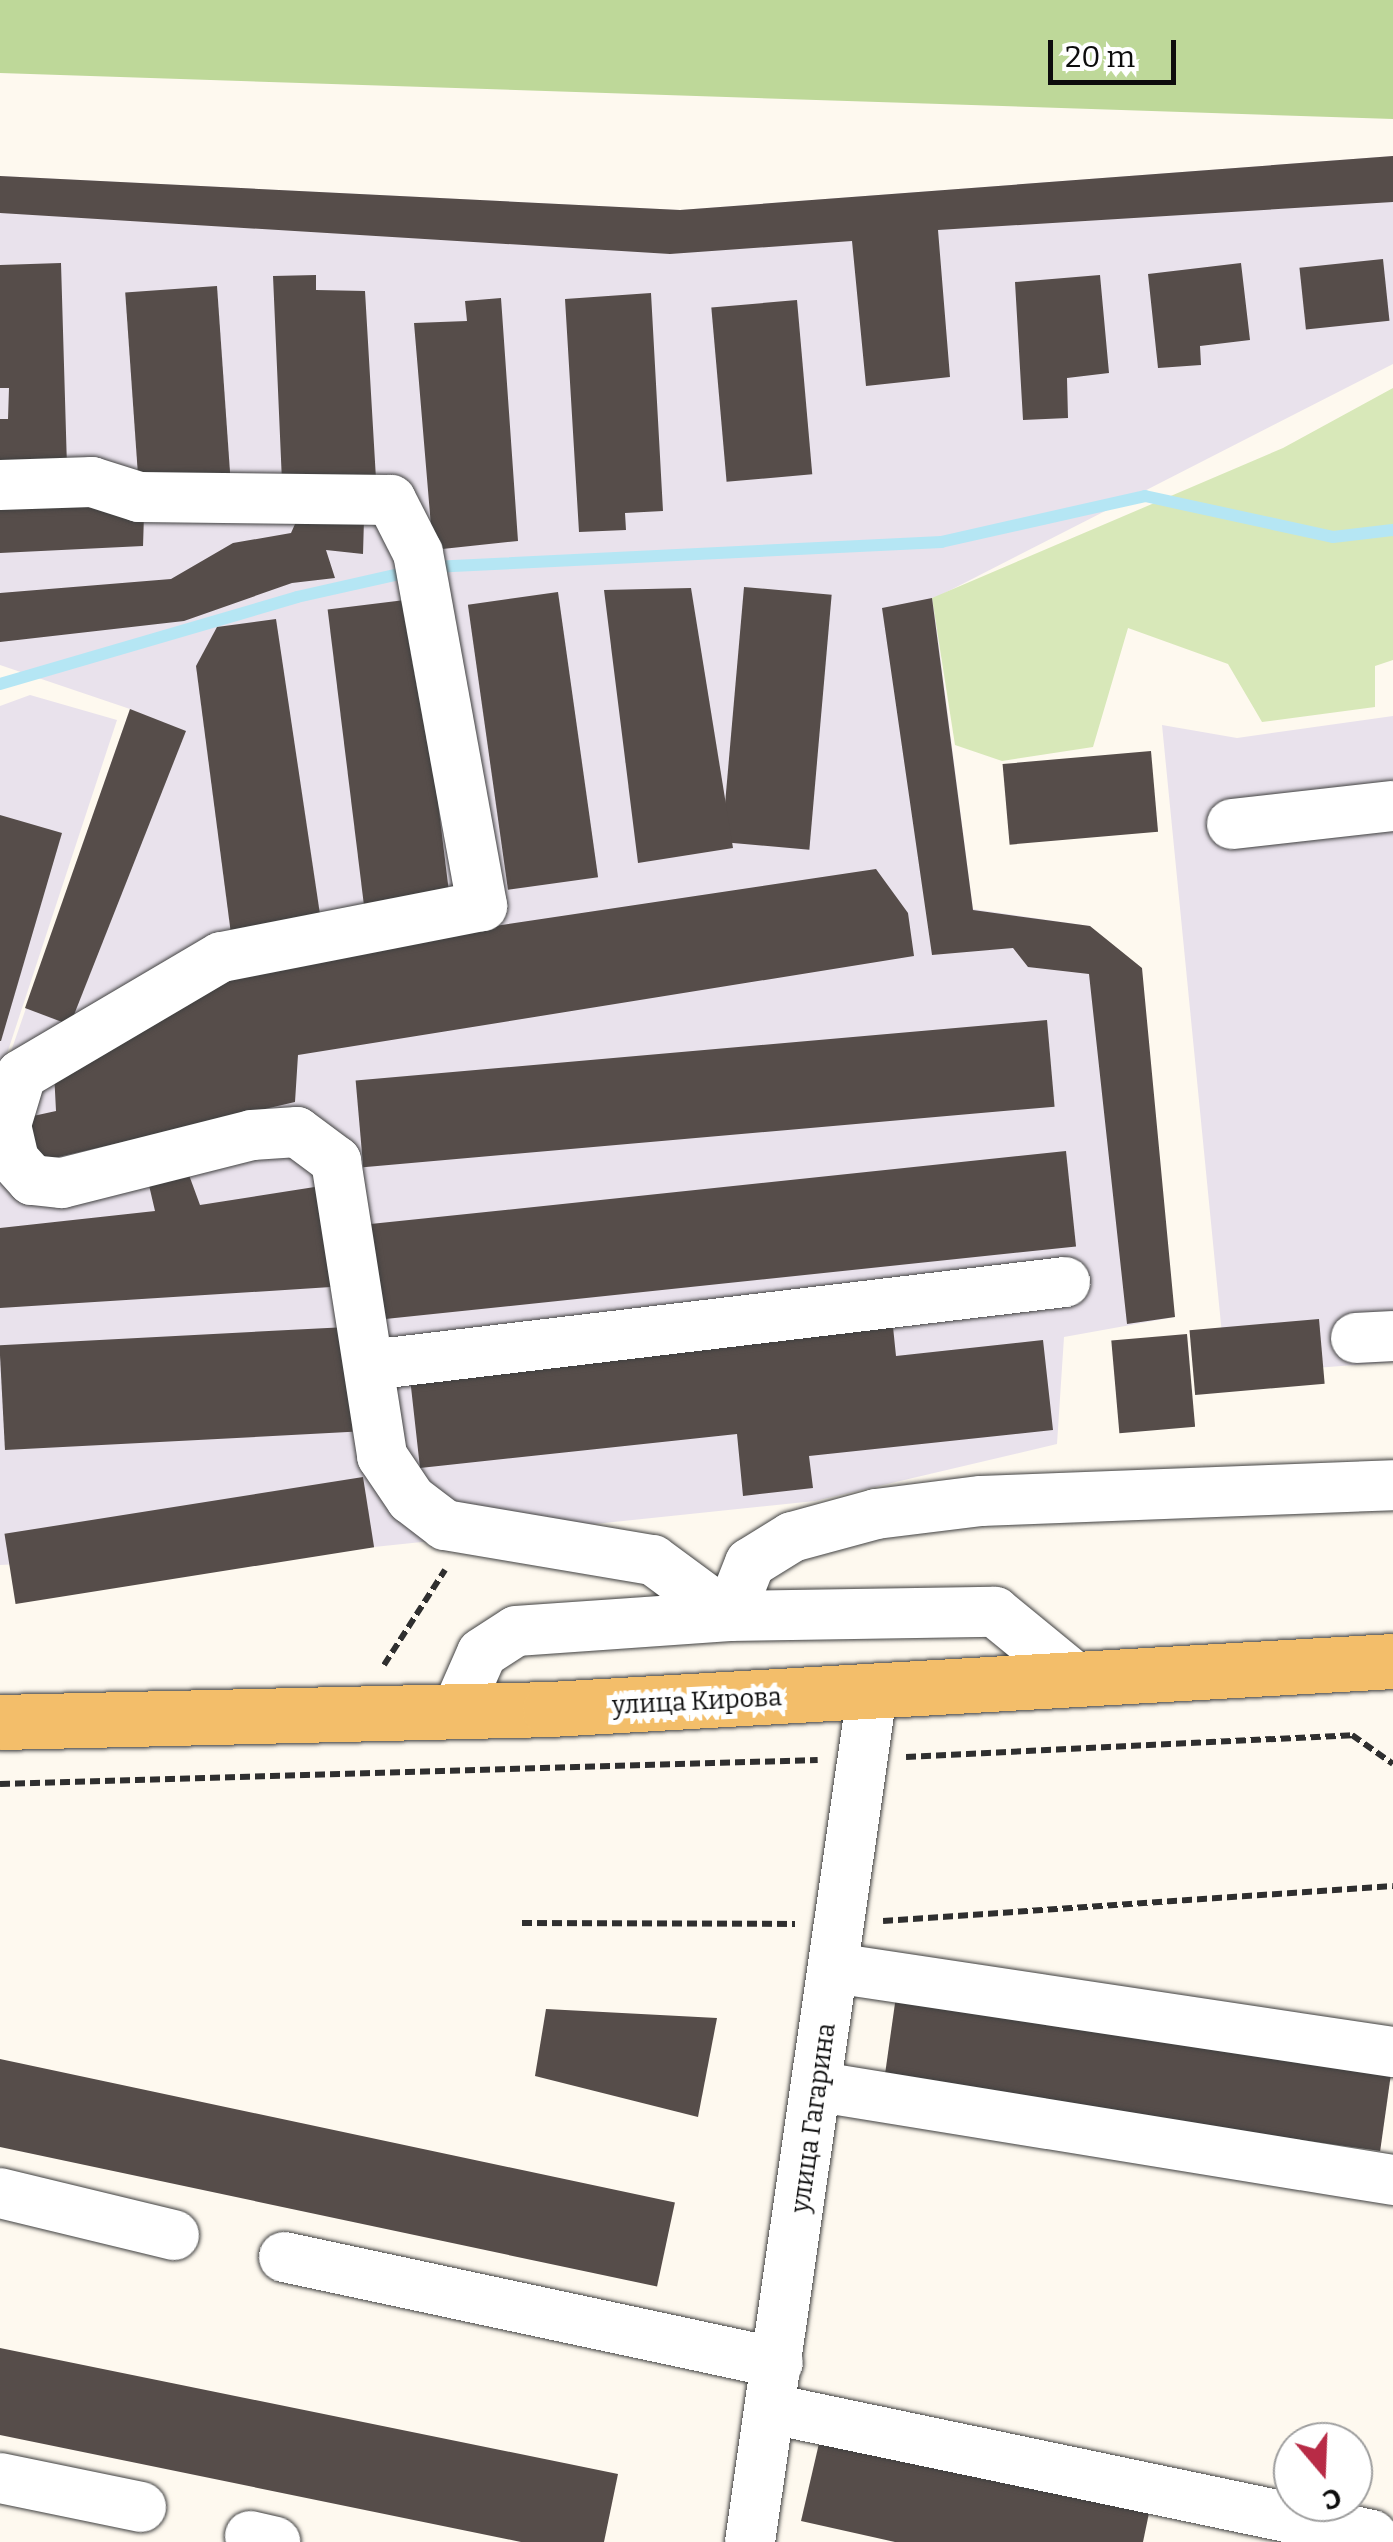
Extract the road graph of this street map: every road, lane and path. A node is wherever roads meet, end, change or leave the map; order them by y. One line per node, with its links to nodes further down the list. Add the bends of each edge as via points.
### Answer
1 (0, 485): 5 (street, via 92,482 139,497 391,500 422,566 482,906 221,957 21,1074 6,1125 14,1160 32,1180 62,1183 252,1136 298,1132 336,1160)
2 (1393, 806): 3 (street)
3 (1232, 824)
4 (1064, 1282): 5 (street)
5 (370, 1365): 7 (street, via 382,1456 411,1499 445,1525)
6 (1393, 1484): 8 (street, via 981,1501 876,1514 792,1536 750,1563)
7 (472, 1528): 8 (street, via 653,1560); 13 (path, via 378,1675)
8 (729, 1616): 10 (street, via 996,1612); 12 (street, via 516,1631 482,1653)
9 (1393, 1661): 10 (main road, улица Кирова)
10 (1077, 1680): 11 (main road, улица Кирова)
11 (872, 1693): 12 (main road, улица Кирова); 15 (street, улица Гагарина)
12 (456, 1712): 13 (main road, улица Кирова)
13 (378, 1714): 14 (main road, улица Кирова)
14 (0, 1722)
15 (862, 1758): 16 (path, via 1352,1735); 17 (path); 20 (street, улица Гагарина)
16 (1393, 1764)
17 (0, 1784)
18 (1393, 1886): 20 (path)
19 (522, 1922): 20 (path)
20 (836, 1946): 21 (street); 22 (street, улица Гагарина)
21 (1393, 2052)
22 (820, 2087): 23 (street); 27 (street, улица Гагарина)
23 (1393, 2180)
24 (0, 2192): 25 (street)
25 (174, 2235)
26 (284, 2258): 27 (street)
27 (775, 2386): 30 (street); 31 (street, улица Гагарина)
28 (0, 2478): 29 (street)
29 (141, 2507)
30 (1376, 2532)
31 (750, 2542)

